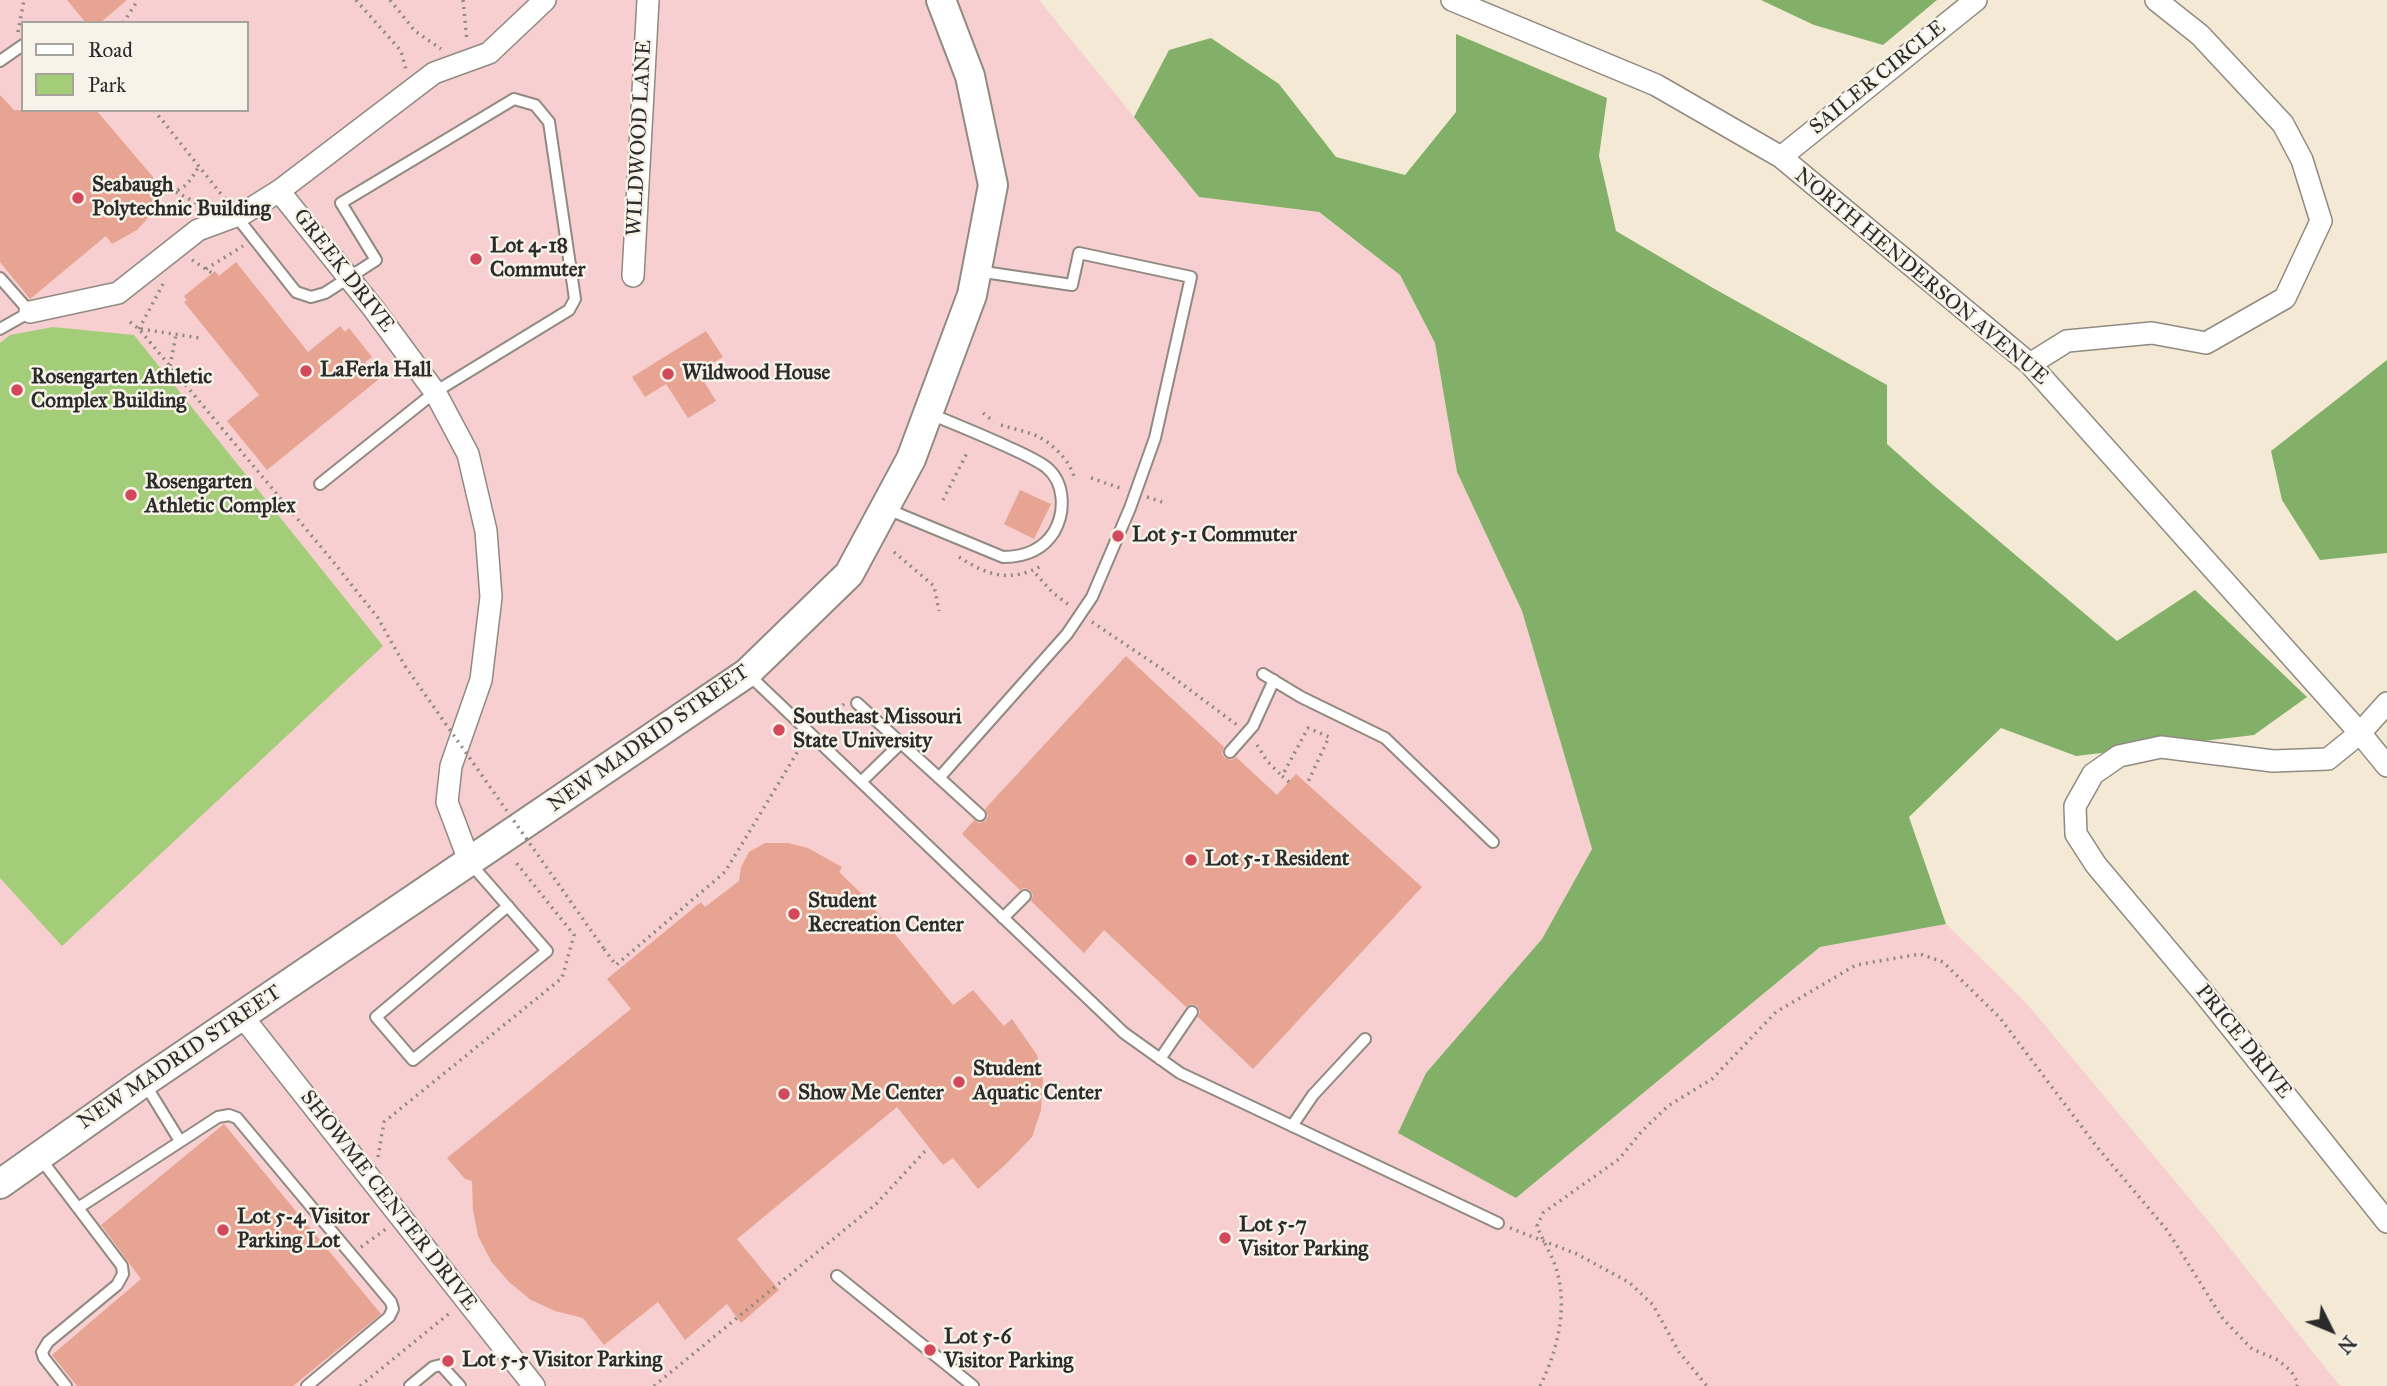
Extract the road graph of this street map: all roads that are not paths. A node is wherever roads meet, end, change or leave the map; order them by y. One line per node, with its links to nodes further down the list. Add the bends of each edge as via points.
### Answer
1 (545, 0): 10 (street, GREEK DRIVE, via 489,53 434,73)
2 (648, 0): 13 (street, WILDWOOD LANE)
3 (941, 0): 12 (street, NEW MADRID STREET, via 970,76 993,186)
4 (1452, 0): 9 (street, NORTH HENDERSON AVENUE, via 1656,85)
5 (1976, 0): 9 (street, SAILER CIRCLE)
6 (2156, 0): 18 (street, via 2200,36 2283,124 2302,160 2321,220 2285,298 2206,343 2152,332 2067,341)
7 (21, 45): 8 (lane)
8 (0, 61)
9 (1781, 157): 18 (street, NORTH HENDERSON AVENUE)
10 (279, 191): 11 (street); 15 (street, GREEK DRIVE)
11 (236, 216): 15 (lane, via 296,292 311,297); 16 (street, via 198,230 118,293)
12 (976, 271): 20 (street, NEW MADRID STREET, via 972,295); 32 (lane, via 1072,285 1079,253 1191,277 1155,438 1092,597 1067,634)
13 (633, 276)
14 (0, 278): 16 (lane)
15 (349, 279): 19 (street, GREEK DRIVE); 19 (lane, via 376,261 341,203 514,99 535,105 549,122 575,299 569,310)
16 (30, 312): 17 (lane)
17 (0, 329)
18 (2030, 364): 28 (street, NORTH HENDERSON AVENUE)
19 (435, 392): 21 (lane); 36 (street, GREEK DRIVE, via 468,454 486,531 491,597 481,680 451,766 447,802)
20 (928, 412): 22 (street, NEW MADRID STREET, via 911,459); 22 (lane, via 1048,469 1058,485 1063,513 1038,548 1022,557 1003,557)
21 (320, 484)
22 (884, 508): 23 (street, NEW MADRID STREET, via 849,574)
23 (747, 673): 33 (lane); 36 (street, NEW MADRID STREET)
24 (1263, 674): 25 (lane)
25 (1274, 680): 30 (lane, via 1253,726); 35 (lane, via 1385,738)
26 (857, 703): 29 (lane)
27 (2387, 703): 28 (street, PRICE DRIVE)
28 (2360, 733): 31 (street, NORTH HENDERSON AVENUE); 50 (street, PRICE DRIVE, via 2328,759 2273,761 2161,747 2119,756 2093,774 2076,806 2076,834 2096,865)
29 (901, 743): 32 (lane); 33 (lane)
30 (1230, 752)
31 (2387, 766)
32 (939, 778): 34 (lane)
33 (861, 782): 39 (lane)
34 (980, 815)
35 (1493, 842)
36 (470, 863): 38 (lane); 41 (street, NEW MADRID STREET)
37 (1025, 895): 39 (lane)
38 (508, 906): 38 (lane, via 547,951 413,1060 376,1017)
39 (1003, 918): 43 (lane, via 1124,1033)
40 (1192, 1012): 43 (lane)
41 (242, 1016): 44 (street, NEW MADRID STREET); 57 (street, SHOWME CENTER DRIVE)
42 (1365, 1039): 45 (lane, via 1313,1095)
43 (1160, 1059): 45 (lane)
44 (144, 1082): 46 (lane); 47 (street, NEW MADRID STREET)
45 (1292, 1126): 51 (lane)
46 (180, 1141): 49 (lane); 54 (lane, via 218,1117 237,1118 391,1302 389,1317)
47 (39, 1156): 48 (street, NEW MADRID STREET); 49 (lane)
48 (0, 1184)
49 (78, 1208): 53 (lane, via 122,1266 123,1275 48,1342 44,1358)
50 (2387, 1222)
51 (1498, 1223)
52 (837, 1276): 58 (lane)
53 (66, 1386)
54 (307, 1386)
55 (410, 1386): 56 (lane, via 440,1365)
56 (460, 1386)
57 (534, 1386)
58 (973, 1386)

